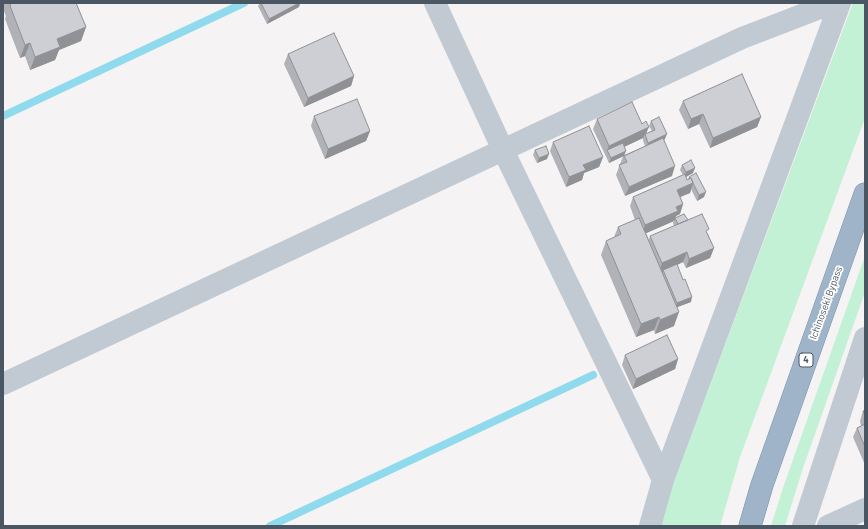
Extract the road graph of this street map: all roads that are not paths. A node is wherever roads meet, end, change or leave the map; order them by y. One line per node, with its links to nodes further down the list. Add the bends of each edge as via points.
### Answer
1 (435, 3): 4 (street)
2 (833, 3): 4 (street, via 742,38)
3 (840, 3): 8 (street)
4 (503, 150): 7 (street); 8 (street)
5 (865, 194): 11 (highway, Ichinoseki Bypass / 4, via 762,485)
6 (865, 338): 12 (street)
7 (3, 384)
8 (662, 480): 10 (street)
9 (865, 509): 13 (street)
10 (650, 526)
11 (750, 526)
12 (803, 526)
13 (828, 526)

